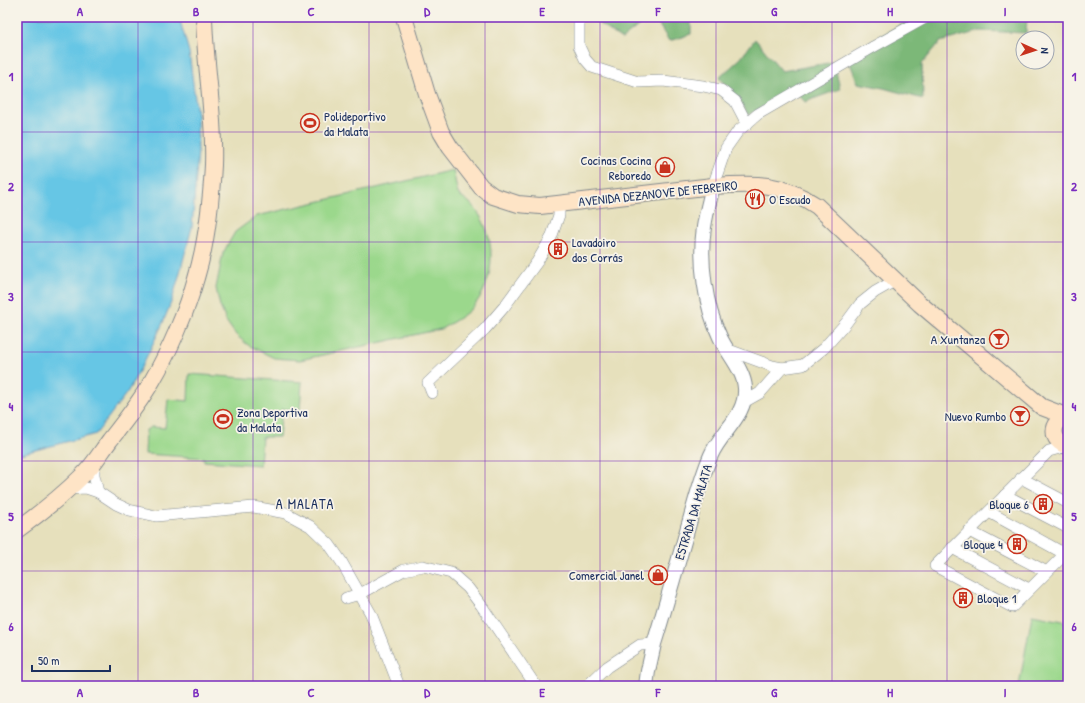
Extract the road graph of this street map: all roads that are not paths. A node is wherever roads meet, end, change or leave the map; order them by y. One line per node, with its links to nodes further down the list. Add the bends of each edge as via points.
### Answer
1 (204, 17): 18 (main road, via 213,164 207,226 196,279 176,333 152,381 125,422)
2 (579, 17): 5 (street, via 579,46 592,67 638,82 663,80 721,90 735,101)
3 (927, 17): 5 (street, via 758,114)
4 (405, 18): 7 (main road, AVENIDA DEZANOVE DE FEBREIRO, via 441,132 481,187 493,196 518,204)
5 (747, 124): 6 (street, via 726,148)
6 (713, 186): 7 (main road, AVENIDA DEZANOVE DE FEBREIRO); 8 (main road, AVENIDA DEZANOVE DE FEBREIRO, via 770,186 806,198); 9 (street, ESTRADA DA MALATA, via 704,228 702,256 710,310)
7 (560, 204): 11 (street, via 551,238 537,262 485,329 428,382)
8 (896, 280): 10 (street, via 860,304 824,348 802,366); 13 (main road, AVENIDA DEZANOVE DE FEBREIRO, via 920,304)
9 (726, 349): 10 (street); 12 (street, ESTRADA DA MALATA, via 740,372 745,387)
10 (782, 368): 12 (street, via 760,392)
11 (432, 393)
12 (744, 402): 34 (street, ESTRADA DA MALATA, via 712,454 704,474)
13 (1042, 407): 14 (main road, AVENIDA DEZANOVE DE FEBREIRO); 15 (main road, AVENIDA DEZANOVE DE FEBREIRO)
14 (1068, 417): 15 (main road, via 1059,421)
15 (1055, 431): 16 (main road, AVENIDA DEZANOVE DE FEBREIRO, via 1059,442); 17 (street)
16 (1068, 446): 17 (street)
17 (1049, 451): 19 (street)
18 (94, 461): 20 (main road); 21 (street)
19 (1021, 478): 22 (street); 23 (street)
20 (67, 489): 21 (street, via 86,488); 26 (main road)
21 (98, 492): 32 (street, via 129,510 156,516 254,507 286,513 310,526 329,544)
22 (1005, 495): 24 (street); 25 (street)
23 (1068, 503)
24 (989, 512): 27 (street); 29 (street)
25 (1068, 528)
26 (17, 530)
27 (969, 531): 28 (street); 30 (street)
28 (952, 548): 31 (street); 31 (street, via 935,566 1012,607)
29 (1067, 552): 30 (street)
30 (1047, 572): 31 (street)
31 (1029, 589)
32 (360, 594): 33 (street); 35 (street, via 371,614); 36 (street, via 404,570 423,566 451,573 468,588)
33 (346, 598)
34 (654, 644): 37 (street, via 640,645 607,667); 38 (street, ESTRADA DA MALATA)
35 (399, 686)
36 (536, 686)
37 (587, 686)
38 (646, 686)

